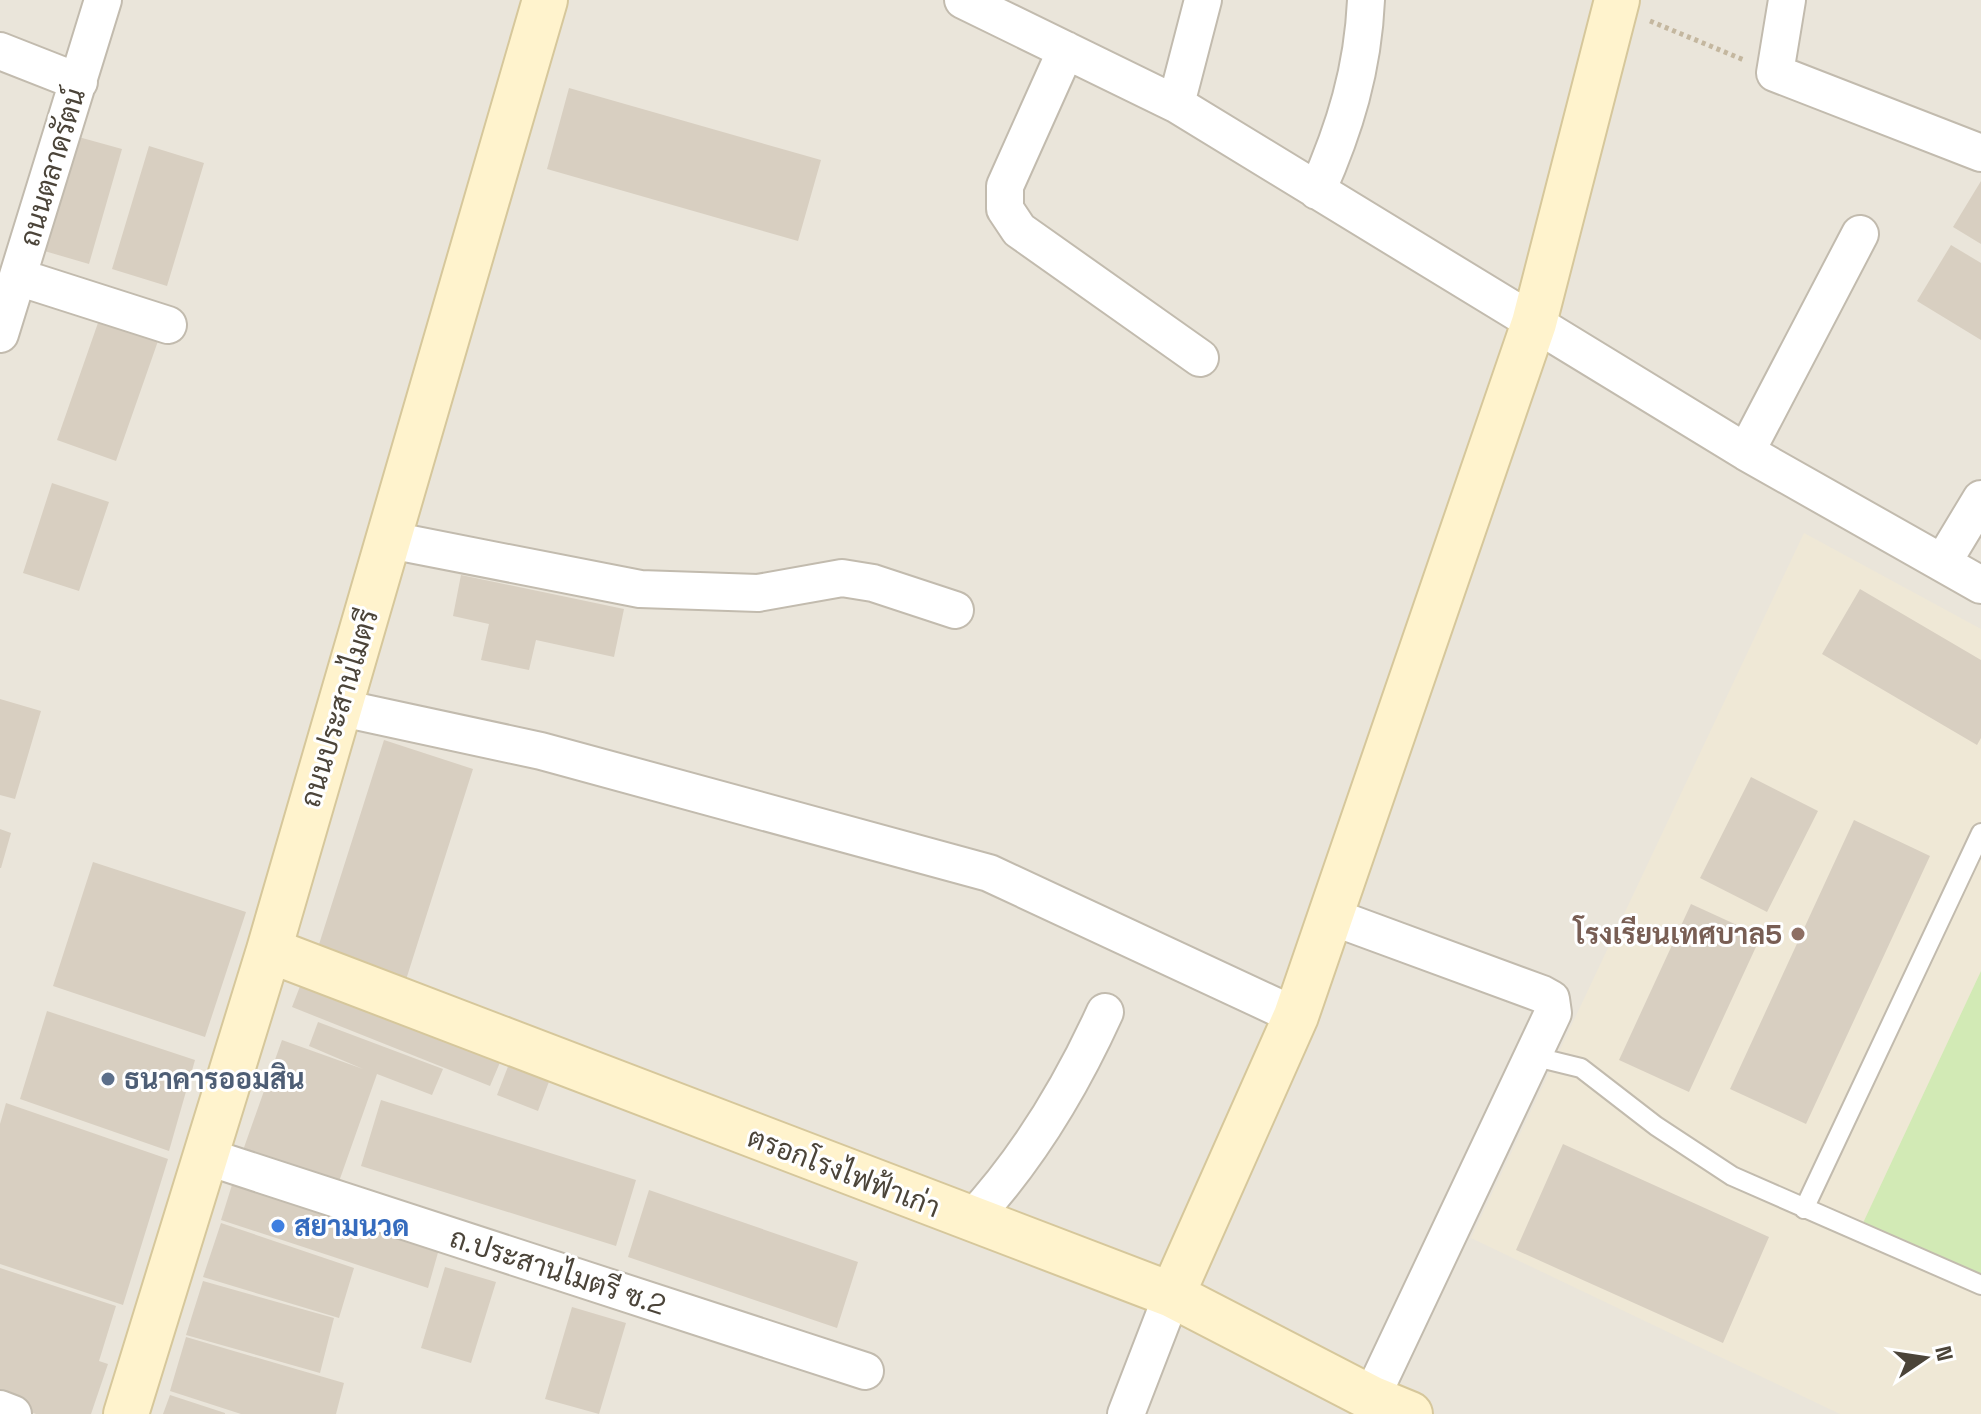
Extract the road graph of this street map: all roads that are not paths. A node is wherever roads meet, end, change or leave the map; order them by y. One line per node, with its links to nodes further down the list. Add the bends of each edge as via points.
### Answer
1 (103, 0): 10 (street, ถนนตลาดรัตน์)
2 (545, 0): 22 (street, ถนนประสานไมตรี)
3 (1203, 0): 11 (street)
4 (1366, 0): 13 (street, via 1360,71 1343,133)
5 (1787, 0): 12 (street, via 1775,73)
6 (982, 4): 8 (street)
7 (1616, 4): 16 (street)
8 (1066, 50): 11 (street); 19 (street, via 1005,186 1005,209 1019,230)
9 (0, 51): 10 (street)
10 (79, 82): 15 (street, ถนนตลาดรัตน์)
11 (1176, 104): 13 (street)
12 (1981, 153)
13 (1317, 191): 16 (street)
14 (1860, 234): 20 (street)
15 (18, 277): 17 (street); 18 (street, ถนนตลาดรัตน์)
16 (1534, 323): 20 (street); 28 (street)
17 (168, 325)
18 (0, 334)
19 (1200, 358)
20 (1746, 452): 23 (street)
21 (1981, 499): 23 (street)
22 (390, 540): 25 (street, via 640,589 758,593 842,578); 26 (street, ถนนประสานไมตรี)
23 (1943, 562): 24 (street)
24 (1981, 585)
25 (955, 610)
26 (337, 707): 29 (street, ถนนประสานไมตรี); 31 (street, via 541,751 989,873)
27 (1981, 833): 34 (lane)
28 (1330, 916): 31 (street); 32 (street, via 1551,999 1553,1013)
29 (269, 950): 33 (street, ถนนประสานไมตรี); 35 (street, ตรอกโรงไฟฟ้าเก่า)
30 (1105, 1012): 35 (street, via 1037,1137 1006,1184)
31 (1296, 1016): 37 (street)
32 (1532, 1056): 34 (lane, via 1581,1068 1732,1176); 39 (street)
33 (205, 1156): 38 (street, ถ.ประสานไมตรี ซ.2); 42 (street, ถนนประสานไมตรี)
34 (1804, 1209): 36 (lane)
35 (970, 1221): 37 (street, ตรอกโรงไฟฟ้าเก่า)
36 (1981, 1285)
37 (1172, 1295): 39 (street, ตรอกโรงไฟฟ้าเก่า); 43 (street)
38 (865, 1371)
39 (1371, 1398): 44 (street, ตรอกโรงไฟฟ้าเก่า)
40 (0, 1409): 41 (street)
41 (13, 1414)
42 (126, 1414)
43 (1126, 1414)
44 (1410, 1414)

